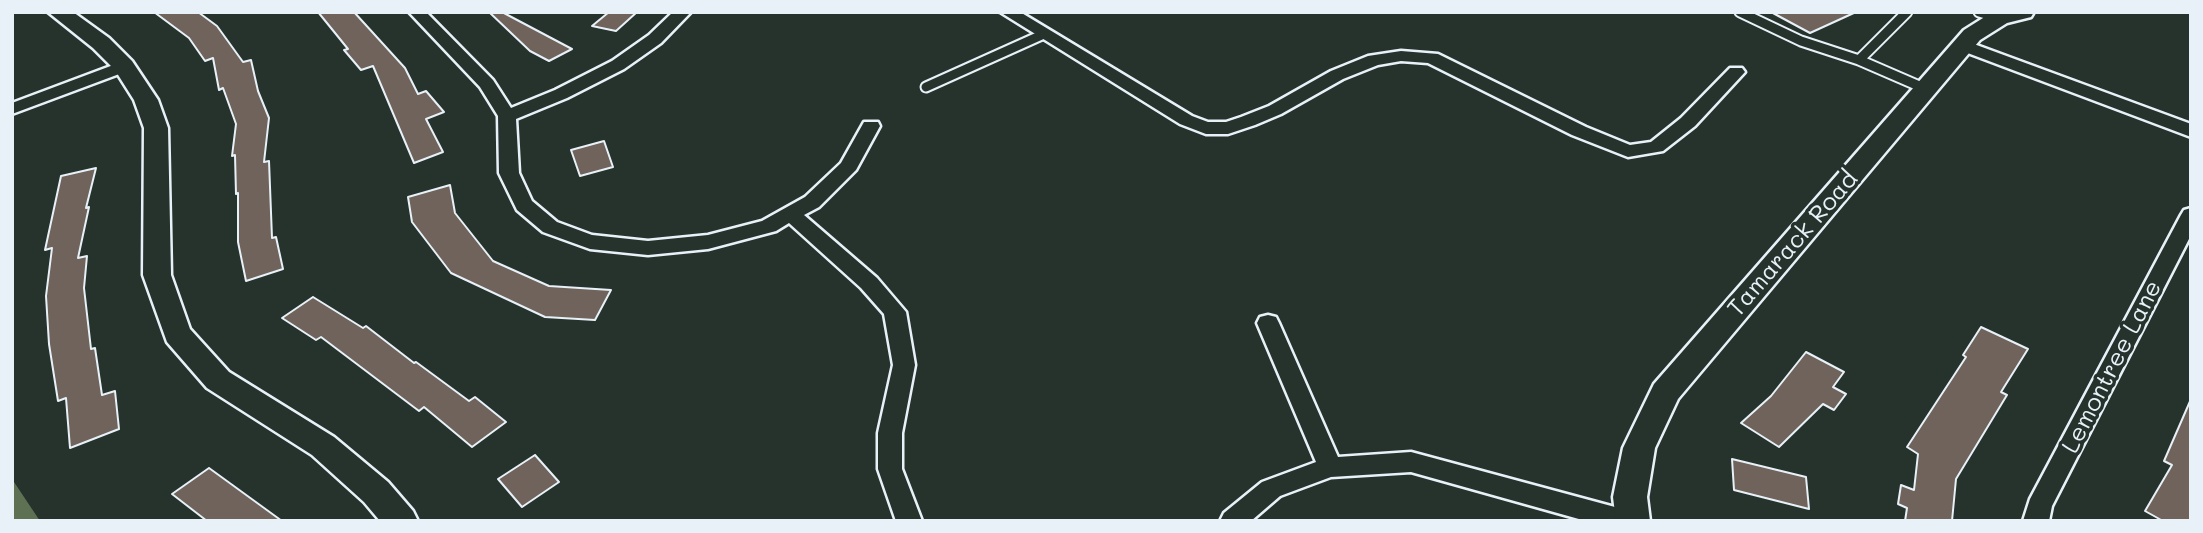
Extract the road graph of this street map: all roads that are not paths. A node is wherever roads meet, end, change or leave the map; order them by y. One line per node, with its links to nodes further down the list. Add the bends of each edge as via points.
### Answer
1 (59, 12): 11 (street)
2 (417, 12): 16 (street, via 487,84)
3 (683, 12): 16 (street, via 618,65)
4 (1008, 12): 8 (street)
5 (1740, 12): 10 (lane, via 1801,41)
6 (1907, 12): 10 (lane)
7 (2001, 14): 9 (street, Tamarack Road)
8 (1044, 34): 12 (street, via 1206,128 1228,128 1248,121 1337,75 1401,56 1432,58 1628,151 1656,147 1688,122); 13 (lane)
9 (1964, 45): 14 (street, Tamarack Road); 18 (street)
10 (1859, 60): 14 (lane)
11 (124, 65): 15 (street); 23 (street, via 146,100 156,128 157,275 177,334 218,380 323,446 376,492)
12 (1736, 72)
13 (926, 87)
14 (1926, 89): 27 (street, Tamarack Road, via 1665,392 1639,448 1630,497)
15 (12, 109)
16 (507, 116): 19 (street, via 509,173 524,205 550,227 590,242 648,248 708,242 769,226)
17 (871, 126): 19 (street, via 849,166 812,202)
18 (2191, 131)
19 (791, 214): 24 (street, via 895,312 904,365 890,433 890,469)
20 (2191, 215): 28 (street, Lemontree Lane, via 2039,506)
21 (1268, 323): 22 (street)
22 (1330, 467): 25 (street, via 1271,489); 26 (street, via 1411,462)
23 (401, 521)
24 (909, 521)
25 (1233, 521)
26 (1626, 521)
27 (1633, 521)
28 (2036, 521)

